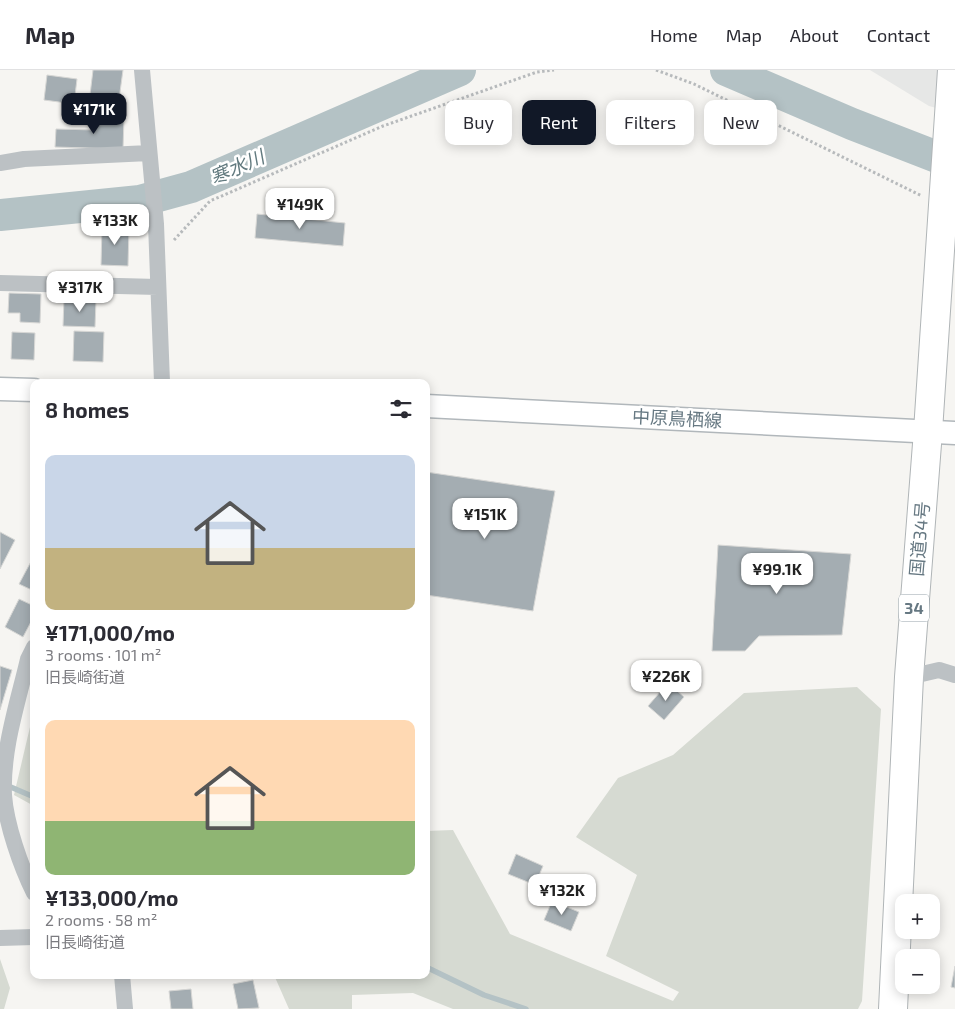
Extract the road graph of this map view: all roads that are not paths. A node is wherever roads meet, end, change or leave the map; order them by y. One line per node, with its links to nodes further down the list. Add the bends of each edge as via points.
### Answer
1 (142, 70): 3 (street, via 150,135)
2 (952, 70): 11 (highway, 国道34号 / 34)
3 (149, 153): 4 (street); 6 (street)
4 (0, 163)
5 (0, 283): 6 (street)
6 (158, 287): 7 (street)
7 (162, 379)
8 (0, 389): 9 (main road)
9 (30, 390)
10 (430, 406): 11 (main road, 中原鳥栖線)
11 (928, 431): 12 (main road, 中原鳥栖線); 15 (highway, 国道34号 / 34)
12 (955, 433)
13 (30, 654): 16 (street, via 10,737 4,796 20,864)
14 (955, 674): 15 (street, via 939,670)
15 (909, 678): 21 (highway, 国道34号 / 34)
16 (30, 885)
17 (0, 938): 18 (street)
18 (30, 938)
19 (122, 979): 20 (street)
20 (125, 1009)
21 (893, 1009)

